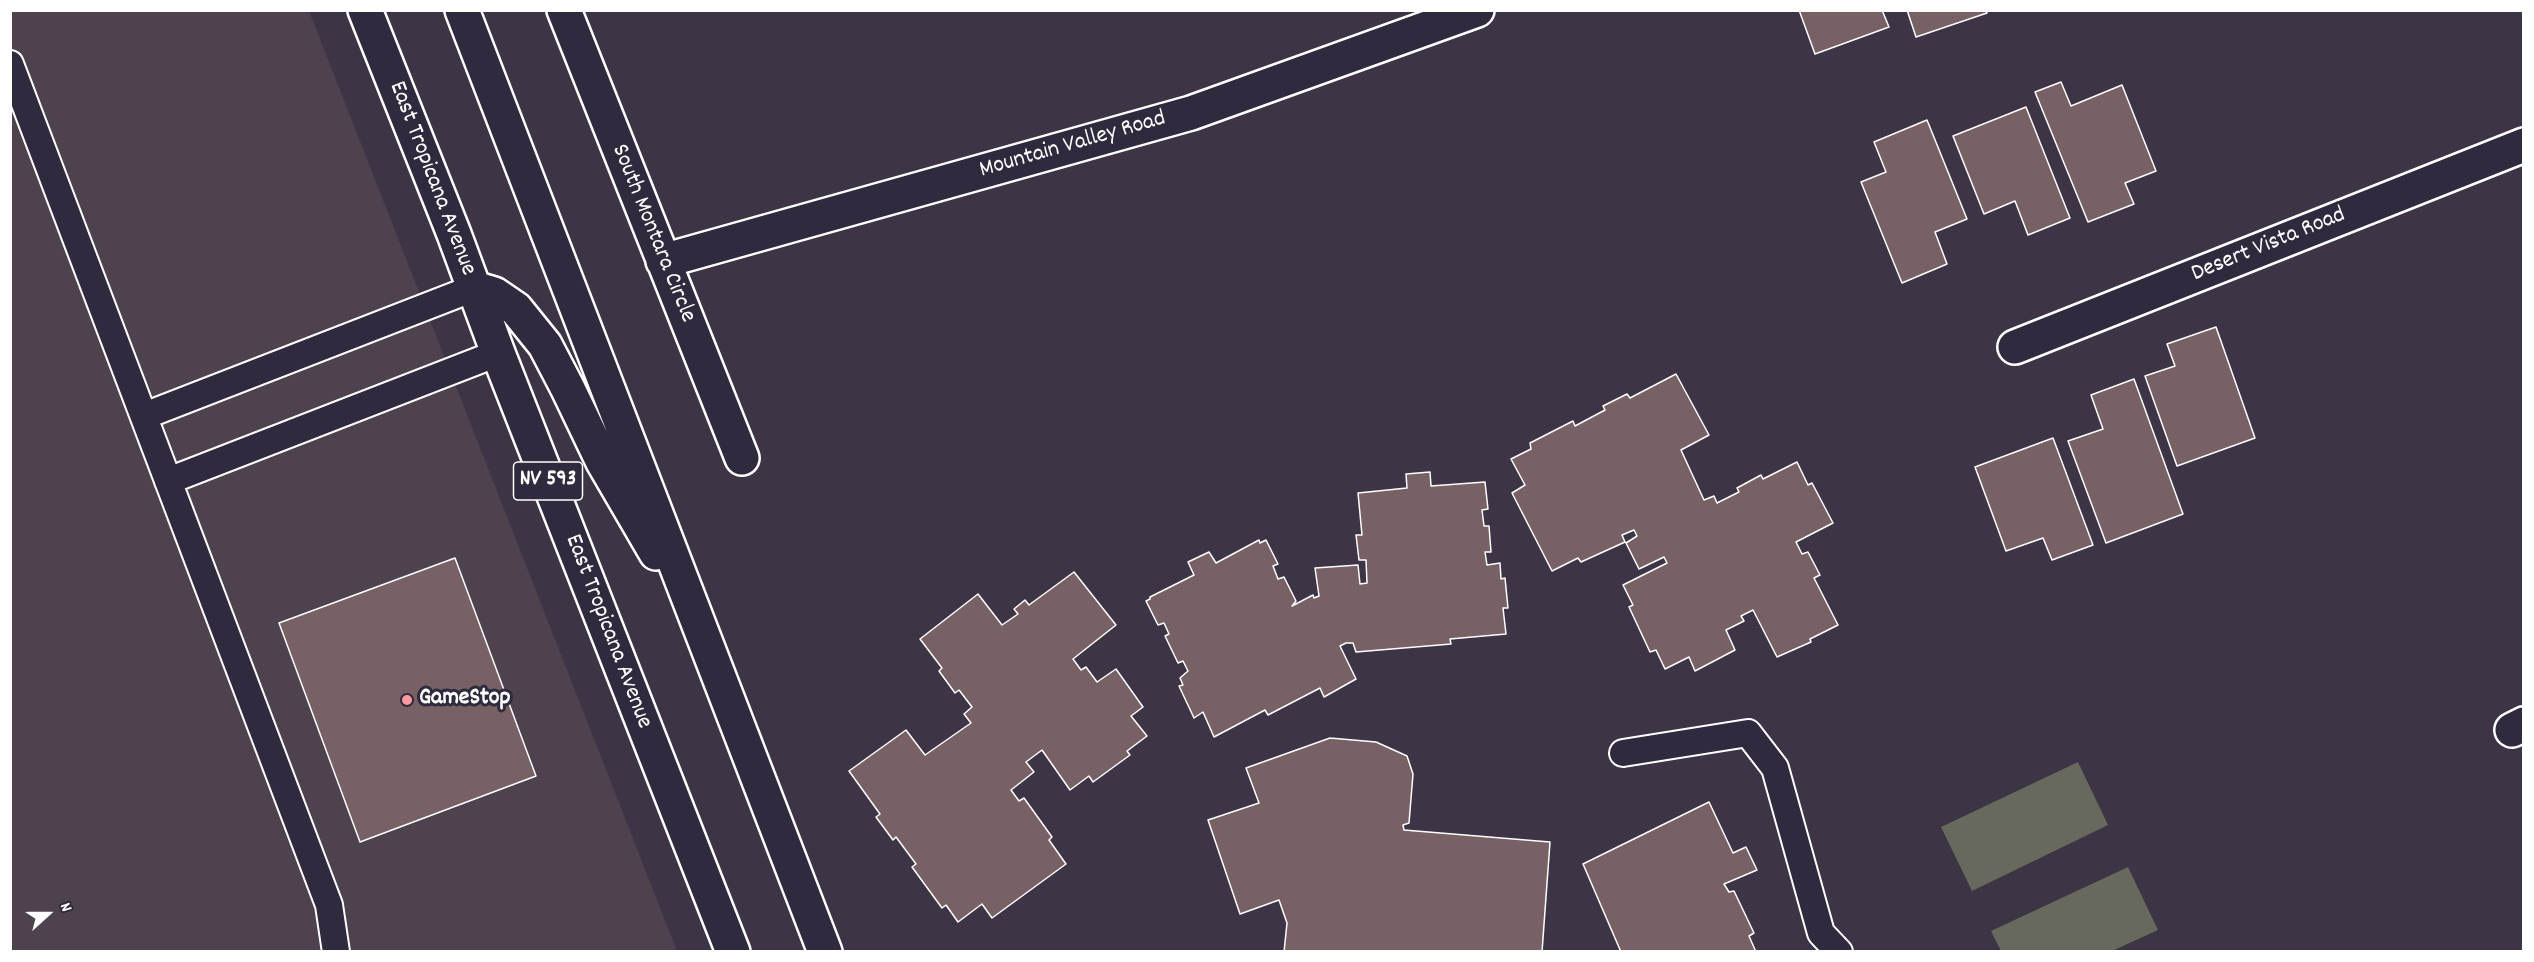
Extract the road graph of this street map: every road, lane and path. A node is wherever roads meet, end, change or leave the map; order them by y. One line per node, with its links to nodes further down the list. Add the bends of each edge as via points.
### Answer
1 (364, 10): 8 (main road, East Tropicana Avenue / NV 593)
2 (462, 10): 14 (main road)
3 (564, 10): 7 (main road, South Montara Circle)
4 (1477, 10): 7 (main road, Mountain Valley Road, via 1191,113)
5 (10, 64): 11 (lane)
6 (2523, 144): 9 (main road, Desert Vista Road)
7 (663, 261): 12 (main road, South Montara Circle)
8 (474, 288): 10 (main road, East Tropicana Avenue / NV 593); 11 (lane); 14 (main road, via 494,294 516,309 545,345 654,552)
9 (2015, 347)
10 (498, 353): 13 (lane); 17 (main road, East Tropicana Avenue / NV 593)
11 (144, 416): 13 (lane)
12 (742, 458)
13 (168, 482): 16 (lane, via 329,905)
14 (691, 600): 18 (main road)
15 (1623, 753): 19 (lane, via 1748,733 1775,768 1821,933)
16 (336, 951)
17 (733, 951)
18 (825, 951)
19 (1839, 951)

